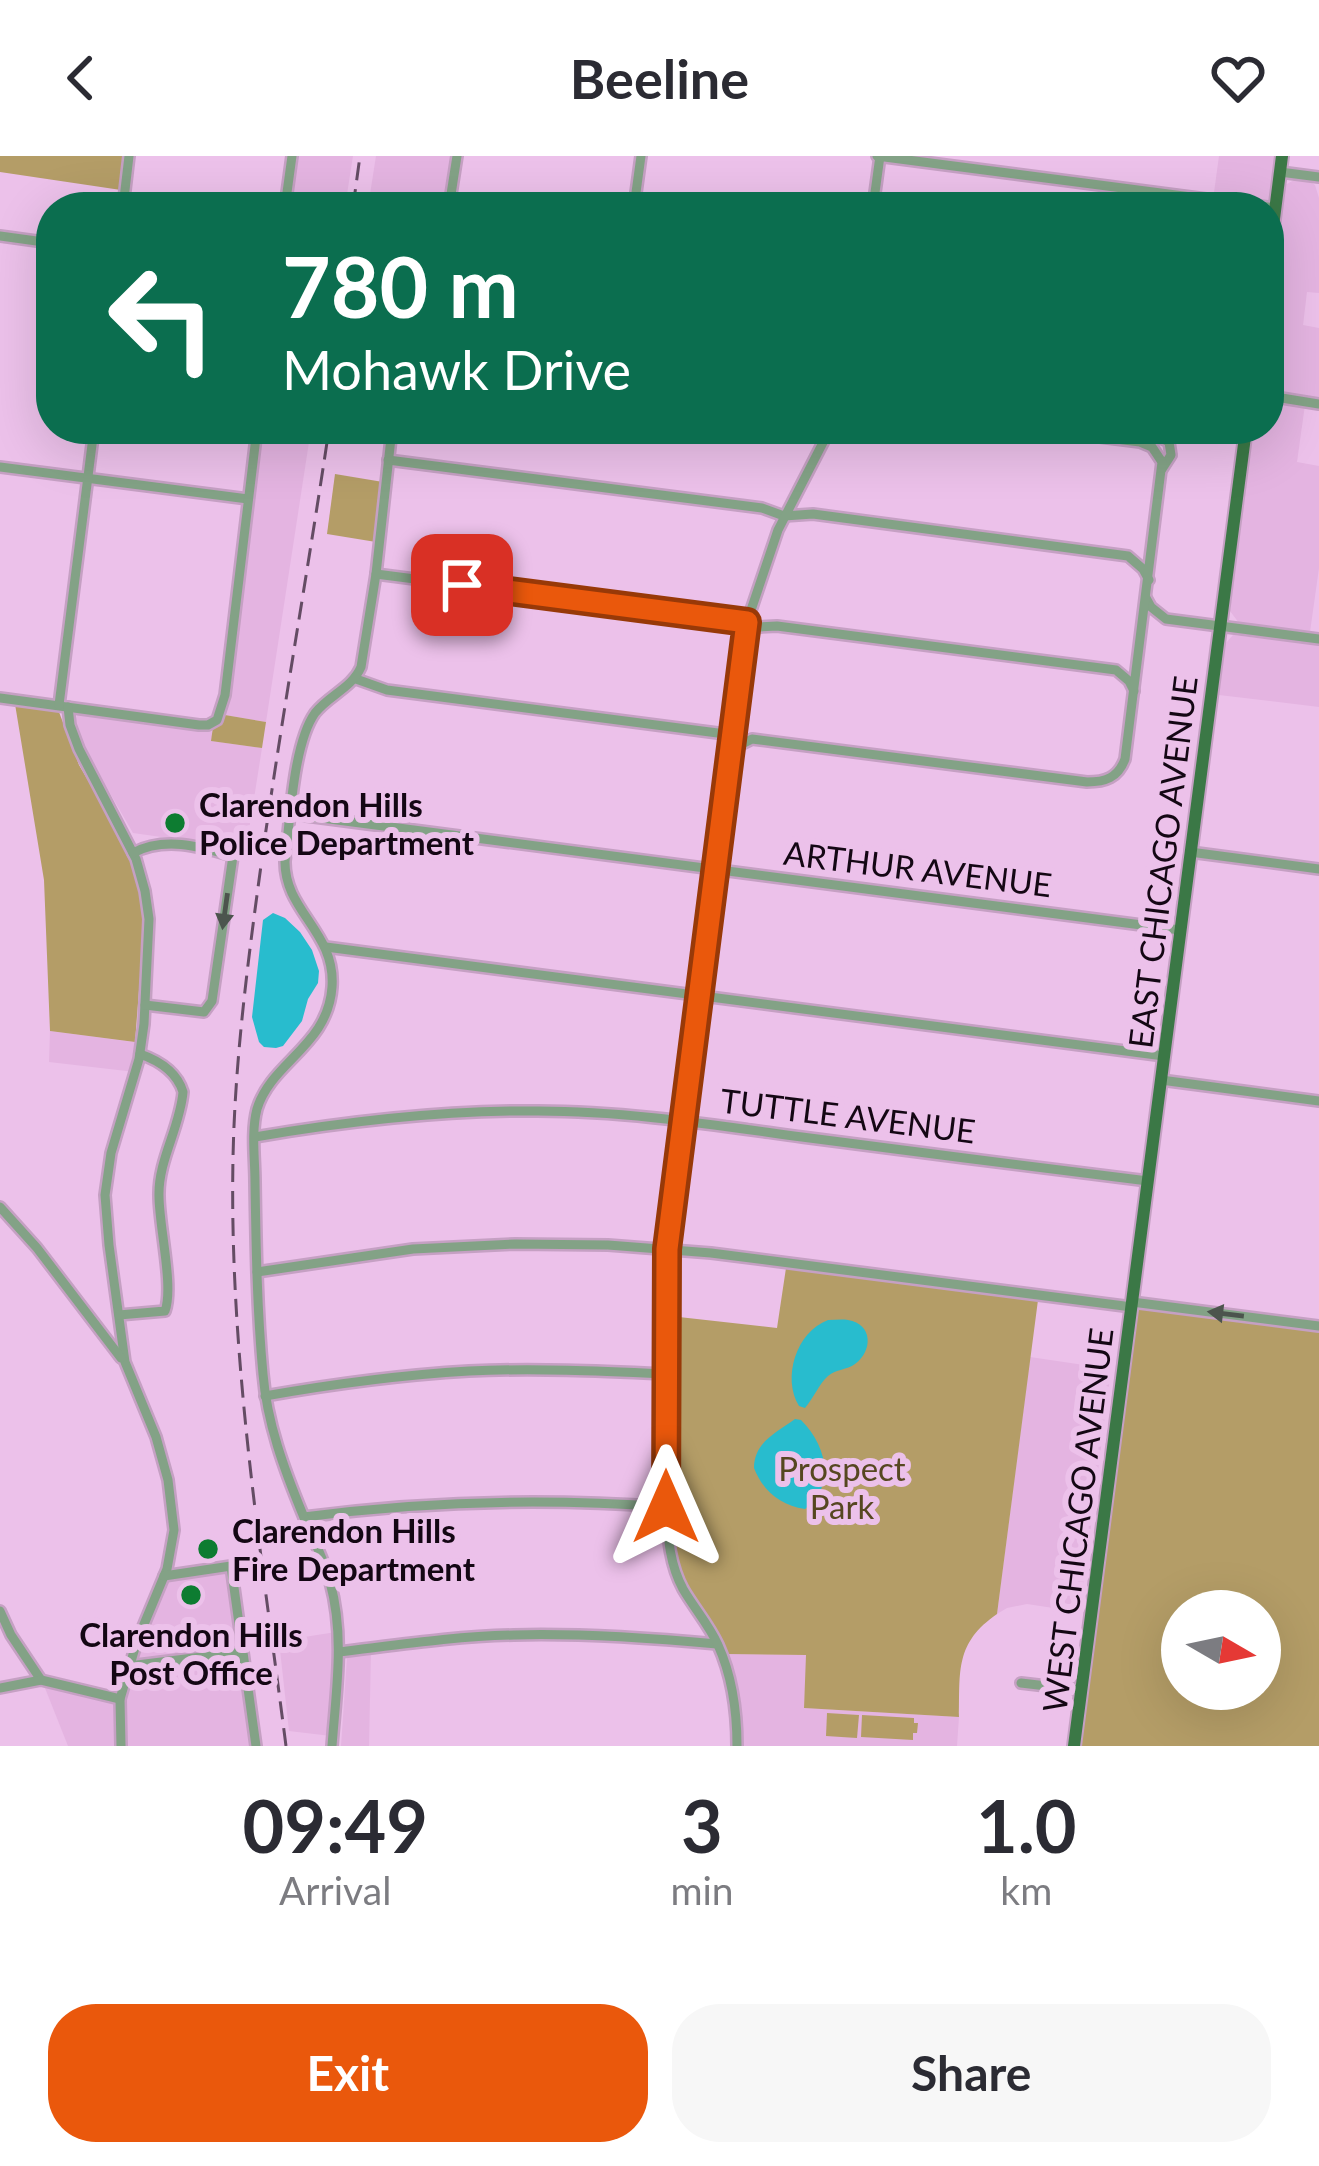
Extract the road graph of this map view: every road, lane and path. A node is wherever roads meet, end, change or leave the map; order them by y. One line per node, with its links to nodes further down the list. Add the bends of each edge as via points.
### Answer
1 (129, 156): 9 (street)
2 (292, 156): 10 (street)
3 (457, 156): 11 (street)
4 (641, 156): 12 (street)
5 (879, 156): 13 (street); 14 (street)
6 (1282, 156): 7 (main road)
7 (1280, 172): 8 (street); 15 (main road)
8 (1319, 177)
9 (125, 192)
10 (287, 192)
11 (451, 192)
12 (636, 192)
13 (875, 192)
14 (1154, 192)
15 (1278, 192)
16 (0, 236): 17 (street)
17 (36, 241)
18 (1284, 398): 19 (street)
19 (1319, 404)
20 (92, 444): 30 (street)
21 (255, 444): 32 (street)
22 (390, 444): 27 (street)
23 (822, 444): 31 (street)
24 (1145, 444): 29 (street)
25 (1169, 444): 29 (street)
26 (1244, 444): 44 (main road, EAST CHICAGO AVENUE)
27 (388, 460): 34 (street); 37 (street)
28 (0, 467): 30 (street)
29 (1162, 469): 35 (street)
30 (88, 478): 32 (street); 52 (street)
31 (800, 485): 33 (street, via 802,507); 34 (street)
32 (248, 499): 52 (street, via 217,720 199,725)
33 (813, 514): 34 (street); 36 (street)
34 (784, 516): 39 (street)
35 (1154, 538): 36 (street); 38 (street)
36 (1128, 556): 38 (street)
37 (376, 574): 42 (street); 49 (street)
38 (1149, 580): 40 (street)
39 (754, 596): 42 (street); 43 (street)
40 (1146, 598): 41 (street); 47 (street)
41 (1166, 619): 44 (street); 47 (street)
42 (747, 622): 45 (street)
43 (777, 626): 45 (street); 48 (street)
44 (1219, 626): 46 (street); 58 (main road, EAST CHICAGO AVENUE)
45 (745, 635): 53 (street)
46 (1319, 639)
47 (1140, 644): 48 (street); 50 (street)
48 (1116, 670): 50 (street)
49 (356, 679): 54 (street, via 387,691); 57 (street, via 311,720)
50 (1134, 691): 55 (street, via 1125,759 1102,781)
51 (0, 698): 52 (street)
52 (63, 706): 59 (street)
53 (735, 721): 54 (street); 55 (street)
54 (733, 736): 56 (street)
55 (752, 739): 56 (street)
56 (731, 756): 60 (street)
57 (291, 814): 60 (street, ARTHUR AVENUE); 63 (street, via 287,882)
58 (1190, 852): 61 (street); 62 (main road, EAST CHICAGO AVENUE)
59 (133, 853): 65 (street, via 148,904); 65 (street, one-way to 65, via 165,843 233,856 212,1001 204,1012)
60 (716, 869): 62 (street, ARTHUR AVENUE); 64 (street)
61 (1319, 869)
62 (1180, 930): 67 (main road, EAST CHICAGO AVENUE)
63 (326, 947): 64 (street); 71 (street, via 332,983 324,1019 264,1095)
64 (699, 995): 67 (street); 70 (street)
65 (145, 1005): 66 (street)
66 (140, 1054): 77 (street, via 105,1183); 77 (street, via 172,1073 184,1093 160,1177 170,1297 165,1311)
67 (1164, 1056): 68 (main road, EAST CHICAGO AVENUE)
68 (1161, 1080): 69 (street); 72 (main road, EAST CHICAGO AVENUE)
69 (1319, 1101)
70 (683, 1121): 71 (street, TUTTLE AVENUE, via 469,1112); 72 (street, TUTTLE AVENUE); 74 (street)
71 (255, 1137): 75 (street)
72 (1148, 1181): 76 (main road, EAST CHICAGO AVENUE)
73 (0, 1207): 79 (street)
74 (667, 1249): 75 (street, via 463,1246); 76 (street); 80 (street)
75 (257, 1272): 81 (street)
76 (1132, 1304): 78 (street, one-way to 76); 93 (main road, WEST CHICAGO AVENUE)
77 (118, 1315): 79 (street)
78 (1319, 1326)
79 (125, 1362): 84 (street, via 168,1480 174,1530)
80 (665, 1374): 81 (street, via 469,1371); 82 (street)
81 (265, 1396): 83 (street)
82 (666, 1507): 83 (street, via 491,1501); 86 (street, via 676,1574)
83 (304, 1517): 88 (street, via 330,1581)
84 (164, 1576): 87 (street, via 231,1566); 89 (street)
85 (0, 1611): 90 (street)
86 (717, 1644): 88 (street, via 514,1634); 98 (street, via 734,1693)
87 (242, 1652): 89 (street); 96 (street)
88 (339, 1652): 97 (street)
89 (129, 1666): 94 (street)
90 (40, 1680): 92 (street); 94 (street)
91 (1021, 1683): 93 (street)
92 (0, 1688)
93 (1082, 1690): 99 (main road, WEST CHICAGO AVENUE)
94 (120, 1699): 95 (street)
95 (121, 1746)
96 (256, 1746)
97 (332, 1746)
98 (737, 1746)
99 (1075, 1746)

